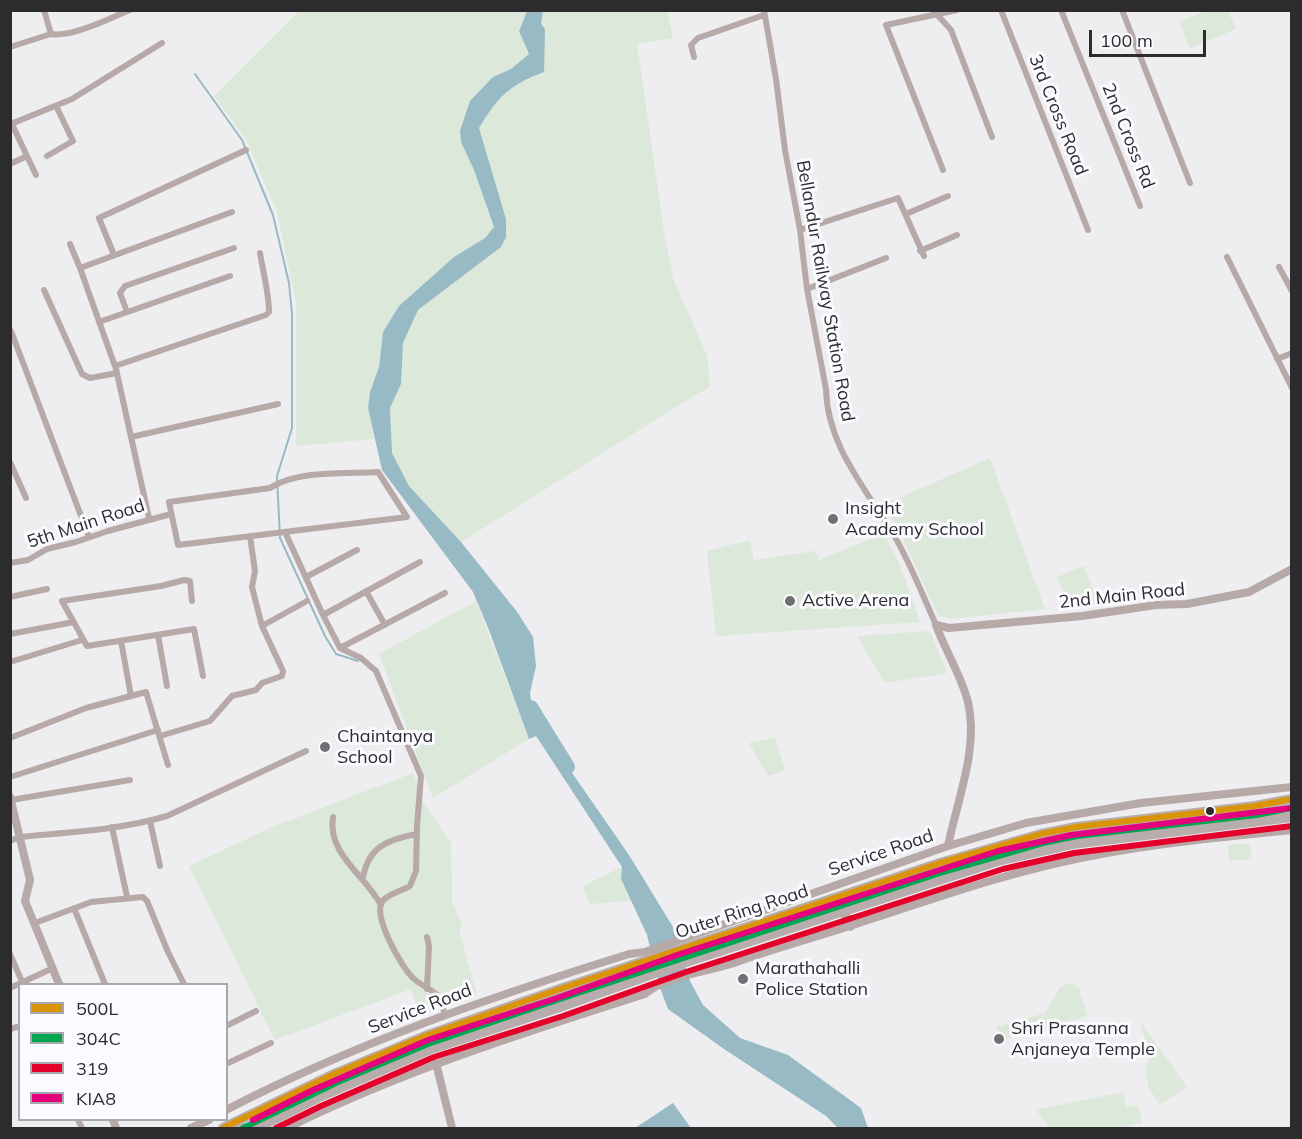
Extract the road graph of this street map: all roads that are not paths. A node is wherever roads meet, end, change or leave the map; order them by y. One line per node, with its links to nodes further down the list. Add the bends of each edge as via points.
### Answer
1 (45, 10): 9 (street)
2 (130, 10): 9 (street, via 72,32)
3 (957, 10): 8 (street)
4 (1001, 10): 28 (street, 3rd Cross Road)
5 (1061, 10): 24 (street, 2nd Cross Rd)
6 (1122, 10): 22 (street)
7 (764, 13): 12 (street, via 698,38 691,45); 27 (street, Bellandur Railway Station Road)
8 (935, 13): 15 (street, via 951,30); 20 (street, via 886,25)
9 (51, 34): 11 (street)
10 (162, 44): 13 (street)
11 (10, 47)
12 (694, 57)
13 (56, 106): 14 (street); 18 (street, via 73,141)
14 (11, 123): 17 (street)
15 (992, 137)
16 (246, 150): 33 (street, via 99,218)
17 (27, 156): 19 (street); 21 (street)
18 (47, 156)
19 (10, 164)
20 (943, 170)
21 (36, 175)
22 (1190, 183)
23 (948, 196): 26 (street)
24 (1140, 206)
25 (232, 212): 33 (street)
26 (906, 214): 27 (street, via 898,198); 29 (street, via 922,253)
27 (800, 230): 39 (street, Bellandur Railway Station Road)
28 (1088, 230)
29 (957, 235)
30 (70, 244): 37 (street)
31 (234, 248): 42 (street, via 125,286 120,293)
32 (260, 253): 47 (street, via 269,312)
33 (114, 255): 37 (street)
34 (1227, 257): 46 (street)
35 (886, 258): 39 (street)
36 (1279, 267): 41 (street)
37 (80, 268): 43 (street)
38 (230, 276): 42 (street)
39 (807, 289): 72 (street, Bellandur Railway Station Road, via 836,441 902,550)
40 (44, 290): 47 (street, via 82,374 90,378)
41 (1292, 291)
42 (127, 312): 43 (street)
43 (99, 321): 47 (street)
44 (11, 331): 57 (street)
45 (1292, 353): 46 (street)
46 (1277, 359): 48 (street)
47 (116, 370): 50 (street)
48 (1292, 388)
49 (278, 404): 50 (street)
50 (131, 437): 54 (street)
51 (11, 464): 52 (street)
52 (27, 498)
53 (171, 514): 54 (street, 5th Main Road); 55 (street, via 169,502 270,488 281,480 304,476 378,472 407,517); 56 (street, via 178,545)
54 (149, 518): 57 (street, 5th Main Road)
55 (281, 532): 56 (street); 62 (street)
56 (250, 536): 73 (street, via 255,571 252,587)
57 (89, 537): 60 (street, 5th Main Road)
58 (357, 550): 62 (street)
59 (420, 562): 64 (street)
60 (10, 563)
61 (1292, 569): 72 (street, 2nd Main Road, via 1249,592 1188,604 949,628)
62 (306, 577): 69 (street)
63 (47, 589): 66 (street)
64 (366, 591): 69 (street); 71 (street)
65 (445, 593): 71 (street)
66 (10, 597)
67 (192, 601): 70 (street, via 190,581 184,580 62,601)
68 (307, 601): 73 (street)
69 (323, 615): 78 (street)
70 (74, 622): 74 (street); 76 (street)
71 (385, 625): 78 (street)
72 (936, 625): 99 (street, via 968,702 971,735)
73 (262, 626): 83 (street, via 282,676 262,682 256,690 232,696 210,721)
74 (10, 634)
75 (158, 635): 77 (street); 80 (street, via 194,629); 81 (street)
76 (82, 640): 77 (street, via 87,646); 79 (street)
77 (121, 641): 82 (street)
78 (340, 648): 96 (street, via 376,671 412,752 421,776)
79 (10, 662)
80 (203, 676)
81 (167, 686)
82 (131, 696): 83 (street, via 146,692); 84 (street, via 86,708)
83 (159, 733): 86 (street); 87 (street)
84 (10, 738)
85 (306, 751): 93 (street)
86 (168, 765)
87 (10, 777)
88 (130, 780): 90 (street)
89 (1290, 793): 99 (street, Service Road, via 1140,802 1026,823); 109 (highway, Outer Ring Road, via 1255,806 1041,834)
90 (11, 798): 97 (street)
91 (333, 817): 101 (street, via 336,844 343,858)
92 (1292, 817): 105 (highway, Outer Ring Road, via 1039,850)
93 (150, 821): 94 (street); 100 (street)
94 (112, 827): 97 (street); 102 (street)
95 (1292, 831): 107 (street, via 1151,846 1059,862)
96 (417, 834): 101 (street, via 388,841 365,864); 103 (street, via 412,883)
97 (20, 837): 98 (street); 106 (street, via 30,880 25,902)
98 (10, 841)
99 (948, 846): 109 (street, Service Road, via 698,932)
100 (160, 866)
101 (363, 878): 103 (street)
102 (127, 897): 104 (street); 116 (street, via 143,897 147,901)
103 (381, 905): 117 (street, via 383,927 402,964)
104 (74, 908): 106 (street); 115 (street)
105 (844, 910): 107 (highway); 128 (highway, Outer Ring Road, via 418,1054)
106 (35, 923): 112 (street)
107 (850, 926): 123 (street, via 699,972 645,994)
108 (427, 937): 117 (street)
109 (684, 943): 111 (highway, Outer Ring Road)
110 (10, 954): 113 (street)
111 (646, 956): 119 (street, Service Road, via 629,954); 127 (highway, Outer Ring Road, via 362,1061)
112 (53, 968): 113 (street); 114 (street)
113 (22, 983)
114 (59, 983)
115 (105, 983)
116 (184, 983)
117 (427, 989): 119 (street, via 436,995)
118 (256, 1011): 120 (street)
119 (445, 1015): 124 (street, Service Road, via 322,1063)
120 (228, 1025)
121 (271, 1043): 122 (street)
122 (228, 1063)
123 (436, 1063): 129 (street); 130 (street)
124 (228, 1109)
125 (205, 1121): 126 (street)
126 (191, 1128)
127 (223, 1128)
128 (257, 1128)
129 (287, 1128)
130 (452, 1128)

